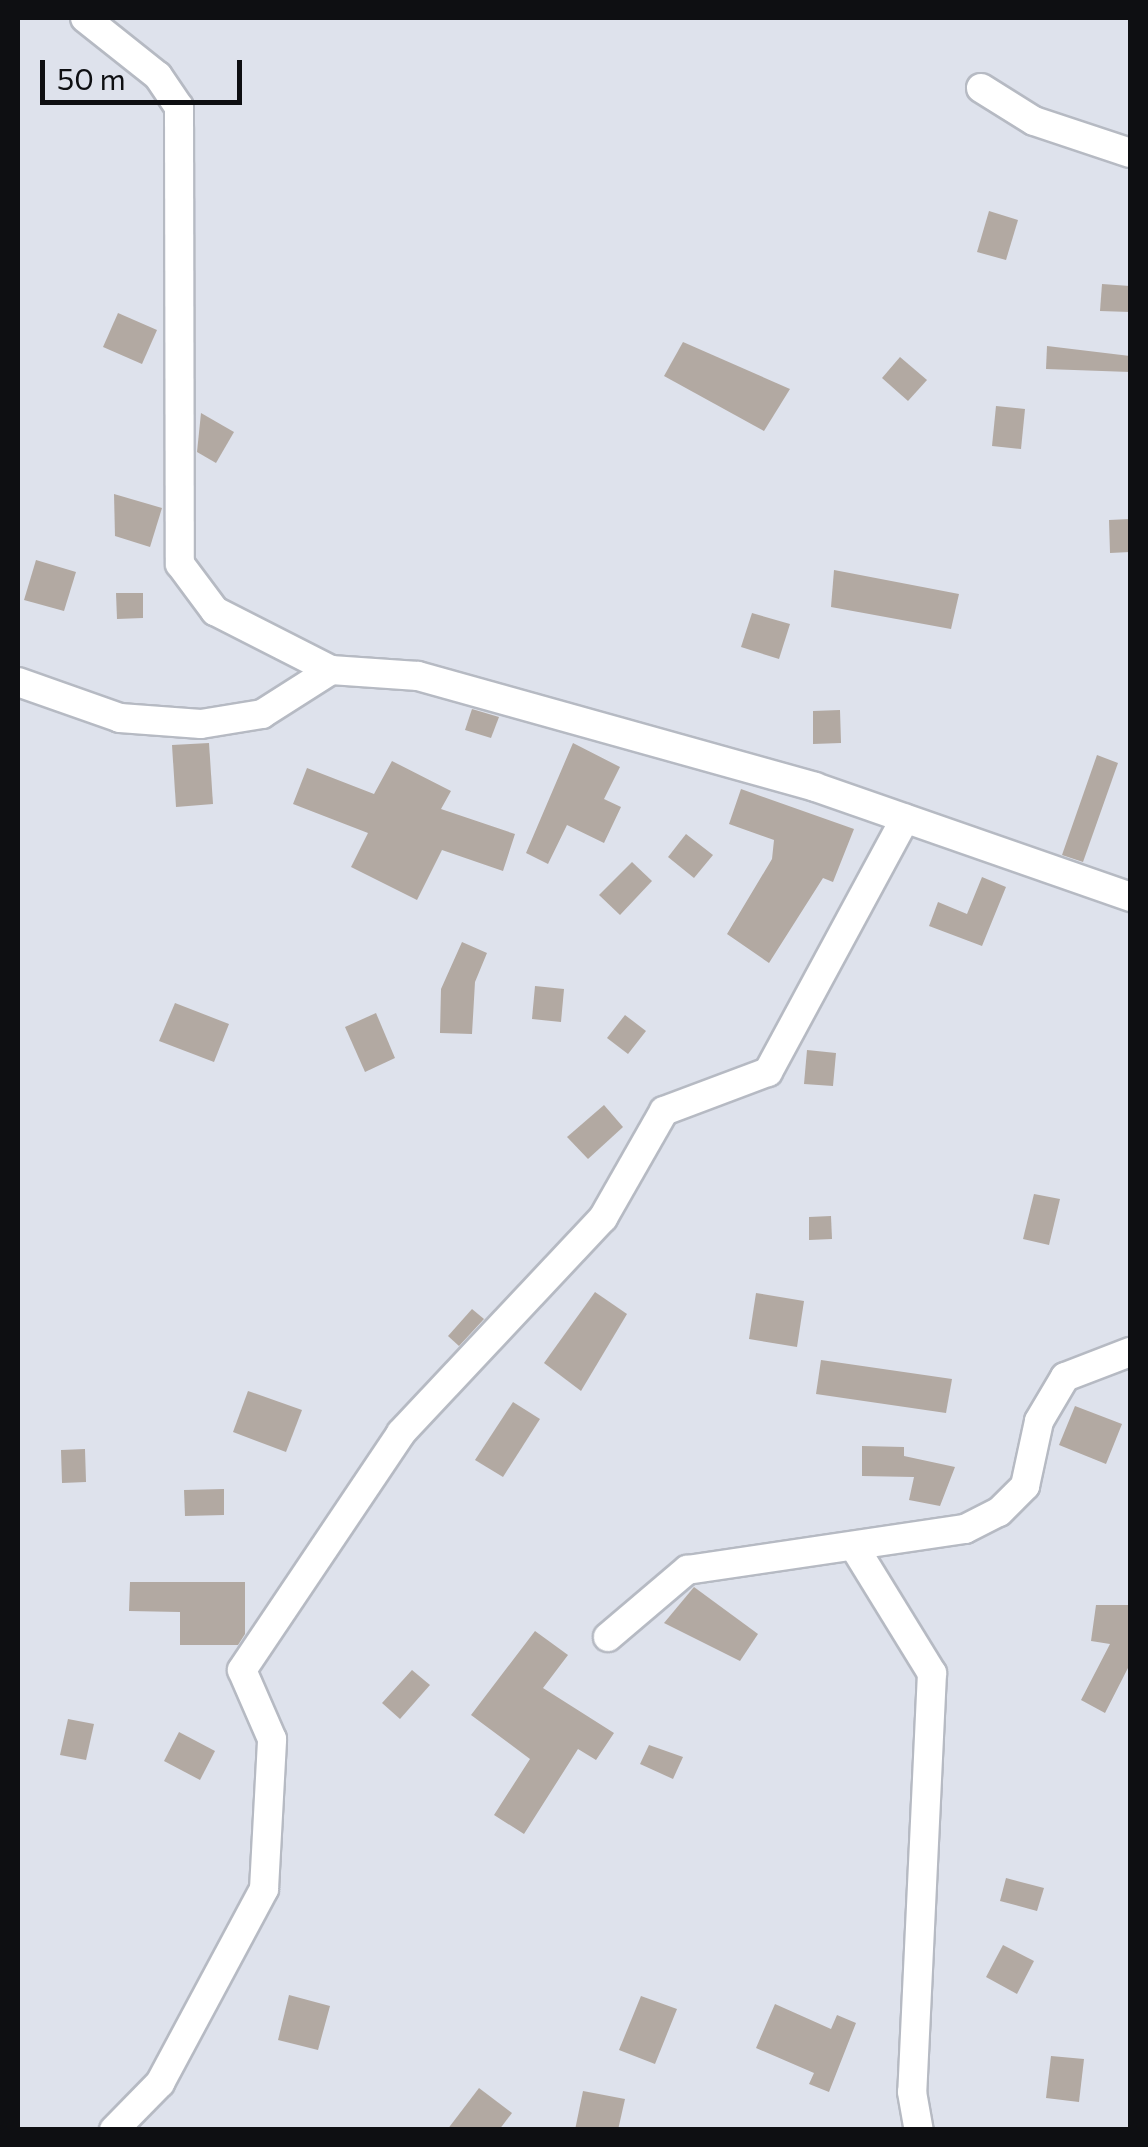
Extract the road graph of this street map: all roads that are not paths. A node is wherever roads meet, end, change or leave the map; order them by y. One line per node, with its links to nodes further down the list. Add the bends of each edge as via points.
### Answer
1 (85, 18): 4 (street, via 158,76 179,107 180,564 215,611)
2 (981, 88): 3 (street, via 1034,121)
3 (1130, 153)
4 (331, 670): 5 (street, via 262,714 201,724 120,718); 6 (street, via 418,676)
5 (18, 682)
6 (906, 819): 7 (street); 11 (street, via 768,1072 664,1111 603,1218 494,1343 427,1401 242,1670 272,1740 264,1889 160,2083)
7 (1130, 897)
8 (1130, 1352): 9 (street, via 1065,1377 1039,1421 1025,1486 999,1512 966,1529)
9 (855, 1548): 10 (street, via 687,1570); 12 (street, via 932,1674 912,2092)
10 (608, 1637)
11 (114, 2130)
12 (919, 2130)

